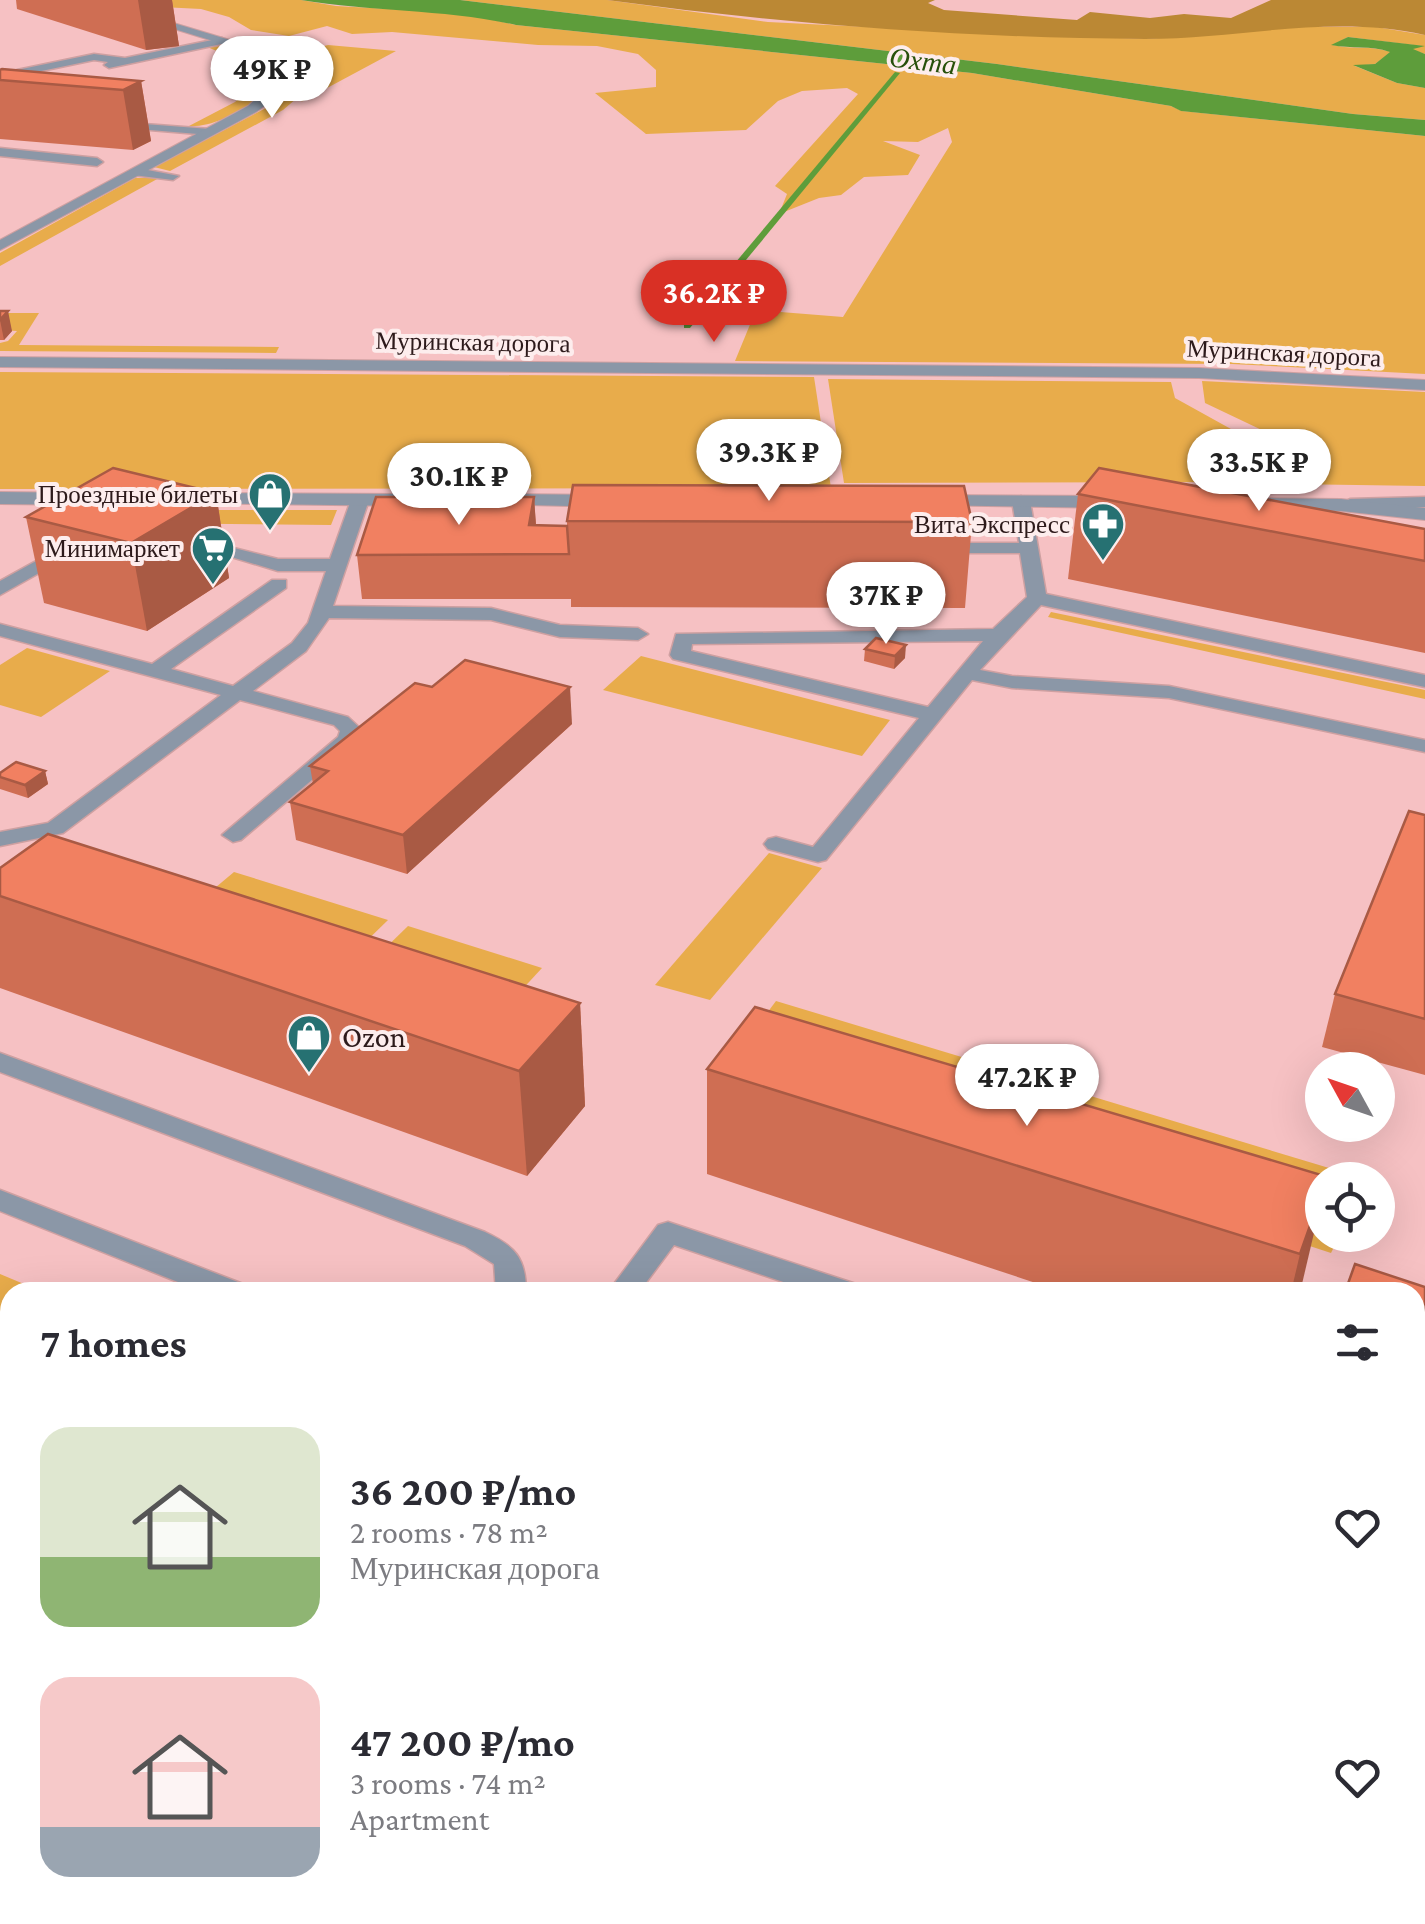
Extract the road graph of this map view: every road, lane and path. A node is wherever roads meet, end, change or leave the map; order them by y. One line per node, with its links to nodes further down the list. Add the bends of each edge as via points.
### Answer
1 (86, 0): 2 (street)
2 (222, 41): 3 (lane); 9 (street, via 265,58 280,83)
3 (123, 62): 4 (lane); 5 (lane, via 94,57 21,72 25,100 10,109)
4 (74, 72)
5 (23, 116): 6 (lane); 8 (lane)
6 (42, 118)
7 (99, 124): 9 (lane)
8 (0, 127)
9 (210, 132): 12 (street)
10 (0, 152): 11 (lane)
11 (97, 162)
12 (137, 172): 13 (lane); 14 (street)
13 (173, 176)
14 (0, 246)
15 (0, 362): 16 (street, Муринская дорога, via 1199,373)
16 (1425, 385)
17 (0, 498): 18 (street)
18 (120, 499)
19 (159, 499): 20 (street)
20 (360, 500): 21 (street); 35 (lane)
21 (435, 500)
22 (472, 500): 23 (street, via 582,508)
23 (624, 501)
24 (902, 501): 25 (street)
25 (1021, 501): 26 (street); 34 (lane)
26 (1134, 502)
27 (1425, 502): 29 (lane)
28 (1228, 504): 29 (street)
29 (1342, 505): 30 (street)
30 (1425, 514)
31 (176, 538): 35 (lane, via 278,564)
32 (82, 541): 37 (lane)
33 (915, 548): 34 (lane)
34 (1030, 548): 38 (lane)
35 (336, 564): 39 (lane)
36 (279, 584): 43 (lane)
37 (0, 589)
38 (1037, 598): 42 (lane); 45 (lane)
39 (321, 612): 41 (lane, via 491,614 560,632); 46 (lane, via 299,647)
40 (0, 630): 43 (lane)
41 (638, 634)
42 (998, 635): 44 (lane); 47 (lane, via 683,638 680,655)
43 (154, 672): 46 (lane)
44 (967, 673): 47 (lane); 48 (lane, via 1170,692)
45 (1425, 681)
46 (238, 694): 49 (lane); 50 (lane, via 350,730 348,740)
47 (934, 715): 52 (lane, via 818,855)
48 (1425, 746)
49 (55, 828): 51 (lane); 53 (lane)
50 (233, 835)
51 (0, 840)
52 (776, 844)
53 (46, 858)
54 (0, 1062): 57 (lane, via 475,1239 507,1256)
55 (0, 1200): 56 (lane)
56 (207, 1282)
57 (512, 1282)
58 (630, 1282): 59 (lane, via 668,1232)
59 (816, 1282)

